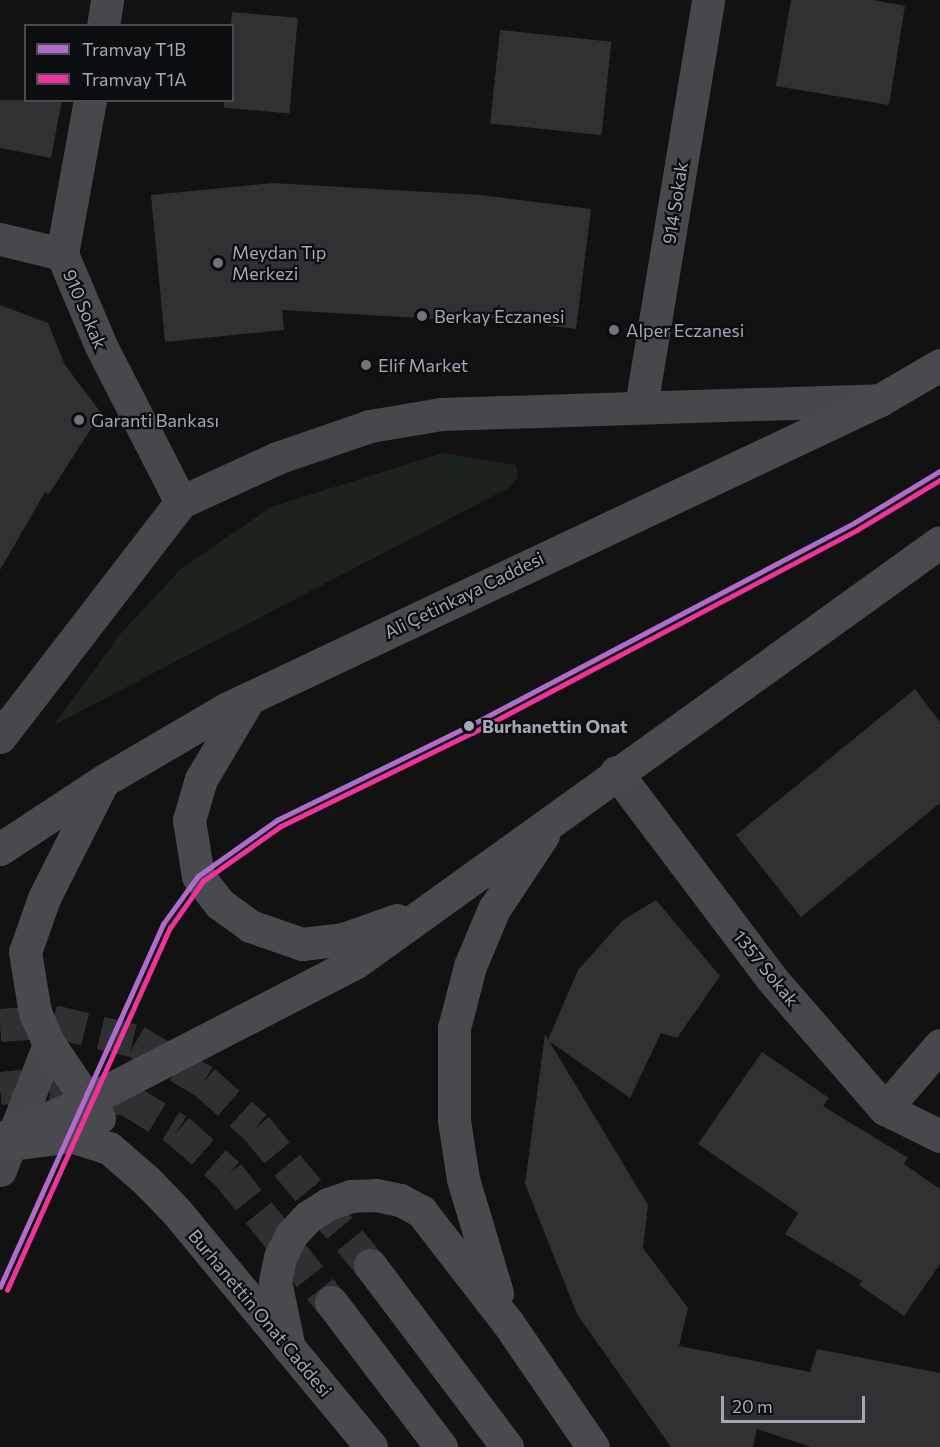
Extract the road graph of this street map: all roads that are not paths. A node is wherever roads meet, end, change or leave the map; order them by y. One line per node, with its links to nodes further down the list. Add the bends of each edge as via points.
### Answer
1 (107, 0): 3 (street)
2 (708, 0): 9 (street, 914 Sokak)
3 (103, 24)
4 (90, 102): 6 (street, 910 Sokak)
5 (0, 239): 6 (street)
6 (62, 254): 10 (street, 910 Sokak, via 101,346)
7 (940, 365): 8 (main road, Ali Çetinkaya Caddesi)
8 (880, 400): 9 (street); 12 (main road, Ali Çetinkaya Caddesi)
9 (641, 406): 10 (street, via 441,414 370,426 277,458)
10 (181, 502): 13 (street)
11 (940, 542): 14 (main road)
12 (248, 700): 15 (main road, Ali Çetinkaya Caddesi); 18 (main road, via 201,779 189,820 194,867 220,904 250,926 302,944 343,939)
13 (0, 737)
14 (616, 772): 16 (main road); 22 (street, 1357 Sokak, via 771,978)
15 (103, 782): 17 (main road, Ali Çetinkaya Caddesi); 19 (main road, via 44,898 25,952 35,1013)
16 (554, 819): 18 (main road); 28 (main road, via 494,909 470,966 453,1028 454,1120 463,1179 482,1251)
17 (0, 849)
18 (426, 909): 21 (main road, via 356,962)
19 (49, 1044): 21 (main road); 24 (street)
20 (940, 1046): 22 (street)
21 (87, 1101): 24 (main road); 25 (main road)
22 (885, 1109): 23 (street, 1357 Sokak)
23 (940, 1136)
24 (6, 1146): 25 (main road, via 70,1136 109,1148)
25 (147, 1181): 29 (main road, Burhanettin Onat Caddesi)
26 (370, 1265): 32 (main road)
27 (331, 1302): 31 (main road)
28 (508, 1323): 29 (main road, via 422,1211 400,1200 376,1195 351,1196 308,1217 280,1257 275,1281); 33 (main road)
29 (289, 1348): 30 (main road, Burhanettin Onat Caddesi)
30 (371, 1447)
31 (441, 1447)
32 (507, 1447)
33 (594, 1447)

